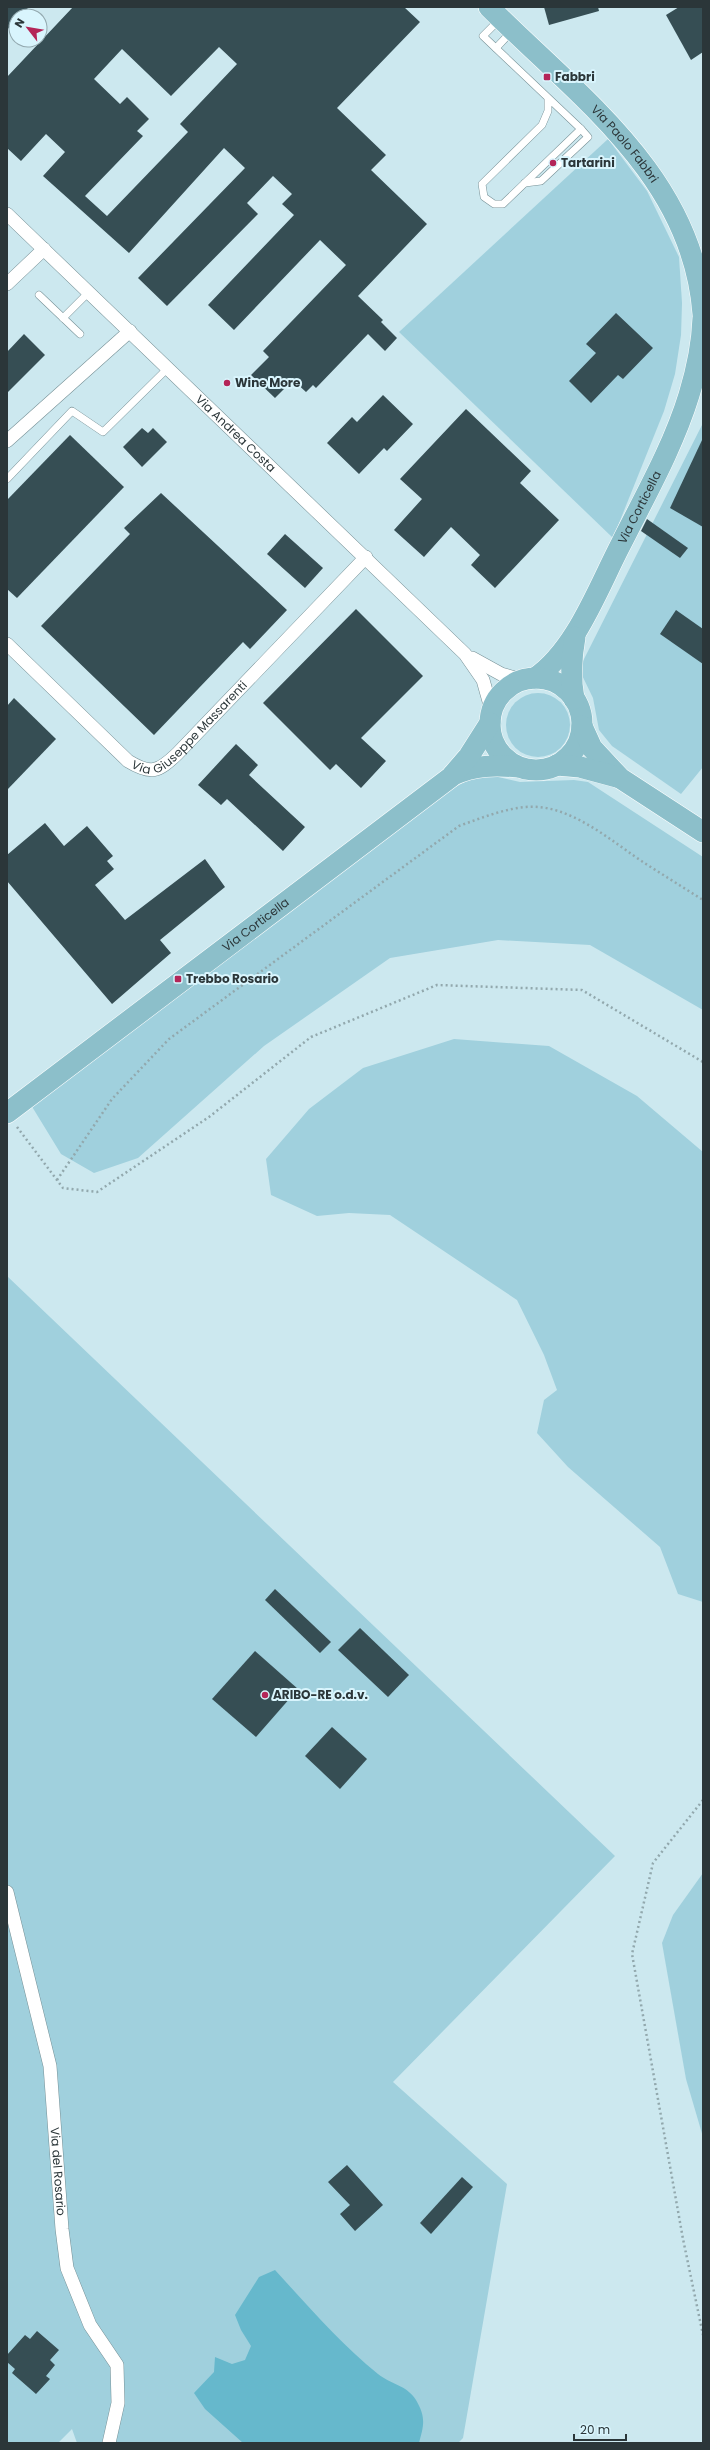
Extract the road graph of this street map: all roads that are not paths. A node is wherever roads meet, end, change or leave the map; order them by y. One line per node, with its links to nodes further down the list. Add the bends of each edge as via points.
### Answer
1 (501, 19): 2 (lane); 2 (lane, via 483,36); 9 (main road, Via Paolo Fabbri, via 615,130 660,185 688,240 698,278)
2 (496, 48): 3 (lane)
3 (548, 99): 3 (lane, via 548,111 542,125 482,184 484,197 494,204 503,204 581,129)
4 (7, 214): 5 (street, Via Andrea Costa)
5 (44, 249): 6 (street); 7 (street, Via Andrea Costa)
6 (7, 284)
7 (89, 292): 10 (lane); 12 (street, Via Andrea Costa)
8 (39, 295): 10 (lane)
9 (703, 314)
10 (62, 318): 13 (lane)
11 (703, 318): 18 (main road, Via Corticella, via 702,344 696,373 674,433)
12 (130, 331): 14 (street, Via Andrea Costa); 15 (street)
13 (80, 334)
14 (168, 368): 16 (lane, via 103,432 72,411); 17 (street, Via Andrea Costa)
15 (7, 440)
16 (7, 479)
17 (366, 557): 19 (street, Via Giuseppe Massarenti, via 177,754 164,767 153,771 141,770 128,761); 20 (street, Via Andrea Costa)
18 (577, 631): 21 (main road, Via Corticella, via 551,666); 22 (main road, via 570,678)
19 (7, 644)
20 (465, 654): 21 (street, Via Andrea Costa, via 501,674); 23 (street, Via Andrea Costa, via 483,680)
21 (529, 679): 22 (main road, via 548,680 561,686); 23 (main road, via 506,689 500,696)
22 (574, 699): 24 (main road)
23 (491, 718): 26 (main road, via 495,745 501,754); 27 (main road, Via Corticella, via 469,756)
24 (582, 726): 25 (main road, via 575,749); 28 (main road, via 592,748)
25 (556, 765): 26 (main road, via 544,770); 28 (main road, via 580,767)
26 (518, 767): 27 (main road, via 483,766)
27 (451, 776): 30 (main road, Via Corticella)
28 (620, 778): 29 (main road)
29 (703, 832)
30 (11, 1120)
31 (7, 1892): 32 (street, Via del Rosario, via 50,2066 67,2268 90,2325 117,2365 118,2403)
32 (109, 2443)

